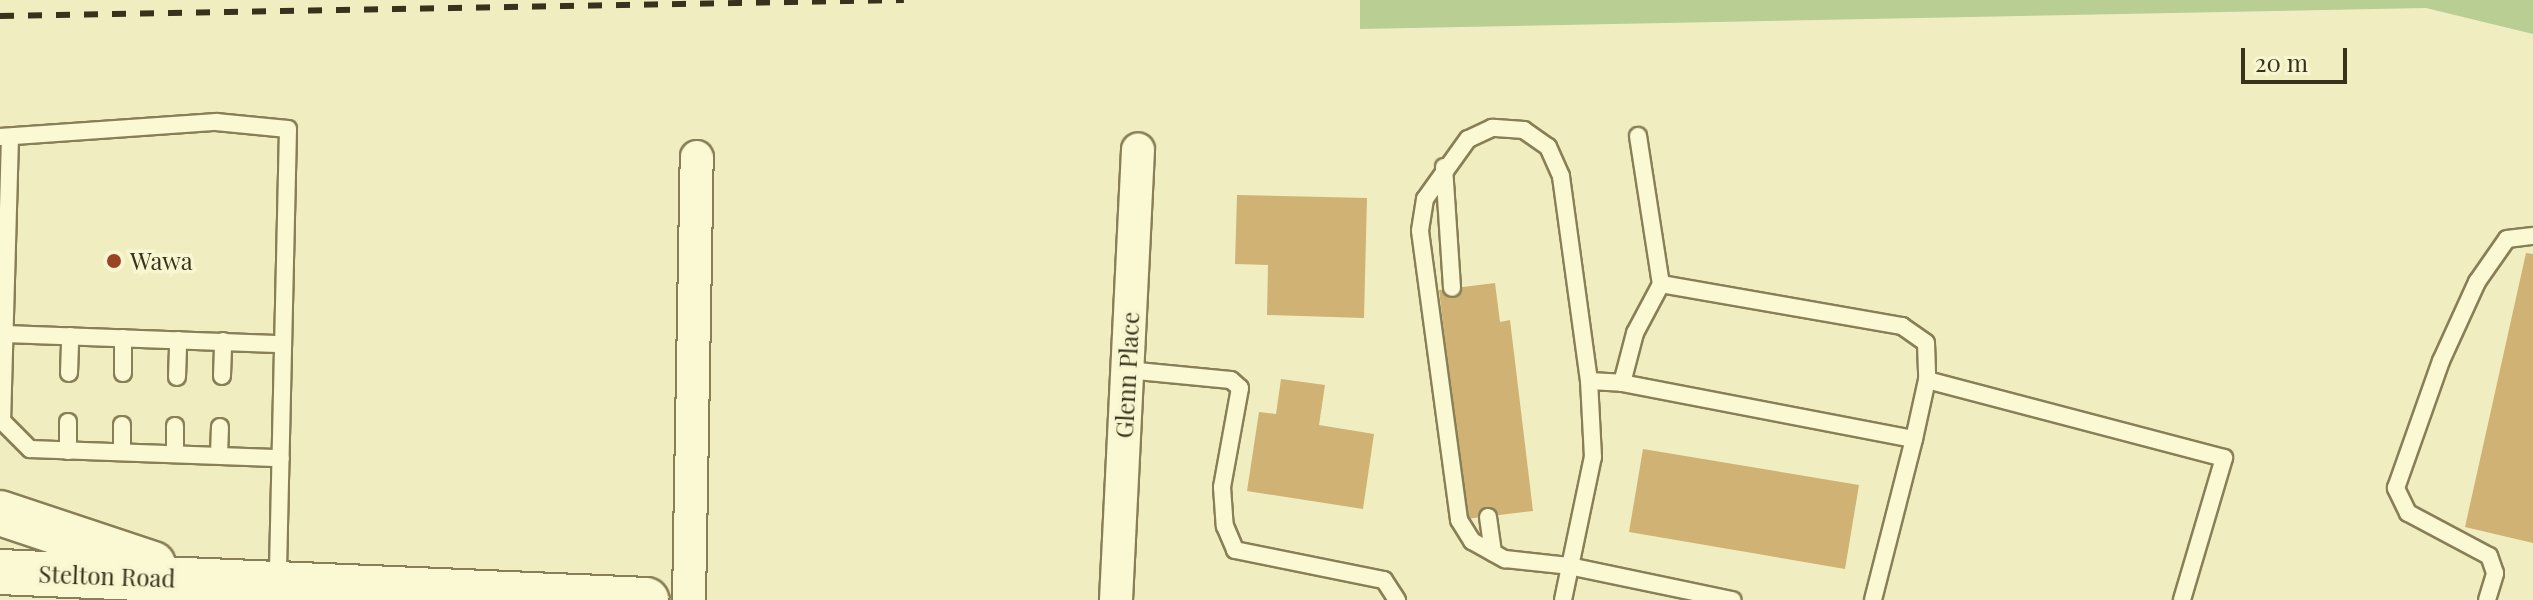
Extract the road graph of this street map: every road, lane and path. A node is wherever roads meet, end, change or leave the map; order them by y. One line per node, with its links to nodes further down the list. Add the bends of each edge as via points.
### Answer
1 (1638, 136): 7 (lane)
2 (5, 137): 9 (lane); 14 (lane, via 216,122 288,129)
3 (1138, 150): 15 (street, Glenn Place)
4 (697, 157): 42 (street)
5 (1444, 167): 8 (lane); 21 (lane, via 1468,139 1492,128 1524,130 1548,147 1561,176); 35 (lane, via 1425,199 1420,266 1459,520 1472,541)
6 (2533, 236): 49 (lane, via 2507,239 2477,282 2441,361 2396,488 2408,513 2489,556 2495,573)
7 (1661, 284): 20 (lane, via 1902,326 1926,343); 22 (lane, via 1635,333)
8 (1452, 288)
9 (5, 334): 10 (lane); 28 (lane, via 2,421 30,449)
10 (70, 336): 11 (lane); 16 (lane)
11 (123, 338): 12 (lane); 17 (lane)
12 (178, 340): 13 (lane); 19 (lane)
13 (223, 341): 14 (lane); 18 (lane)
14 (283, 344): 32 (lane)
15 (1127, 370): 43 (street, Glenn Place); 44 (lane, via 1231,380 1240,388 1222,487 1225,526 1235,550 1384,580)
16 (69, 373)
17 (123, 373)
18 (222, 376)
19 (177, 377)
20 (1927, 380): 27 (lane); 48 (lane, via 2224,458)
21 (1589, 381): 22 (lane); 36 (lane, via 1593,457)
22 (1622, 383): 27 (lane)
23 (68, 422): 28 (lane)
24 (122, 425): 29 (lane)
25 (175, 426): 30 (lane)
26 (220, 427): 31 (lane)
27 (1914, 439): 47 (lane)
28 (68, 451): 29 (lane)
29 (122, 452): 30 (lane)
30 (175, 454): 31 (lane)
31 (219, 455): 32 (lane)
32 (281, 458): 39 (lane)
33 (0, 513): 38 (main road)
34 (1488, 517): 35 (lane)
35 (1493, 553): 36 (lane)
36 (1569, 566): 45 (lane); 46 (lane)
37 (0, 572): 40 (main road, Stelton Road)
38 (197, 579): 39 (main road, Stelton Road); 40 (main road, Stelton Road)
39 (257, 587): 41 (main road, Stelton Road)
40 (106, 588)
41 (646, 600)
42 (689, 600)
43 (1116, 600)
44 (1397, 600)
45 (1563, 600)
46 (1732, 600)
47 (1873, 600)
48 (2182, 600)
49 (2487, 600)

